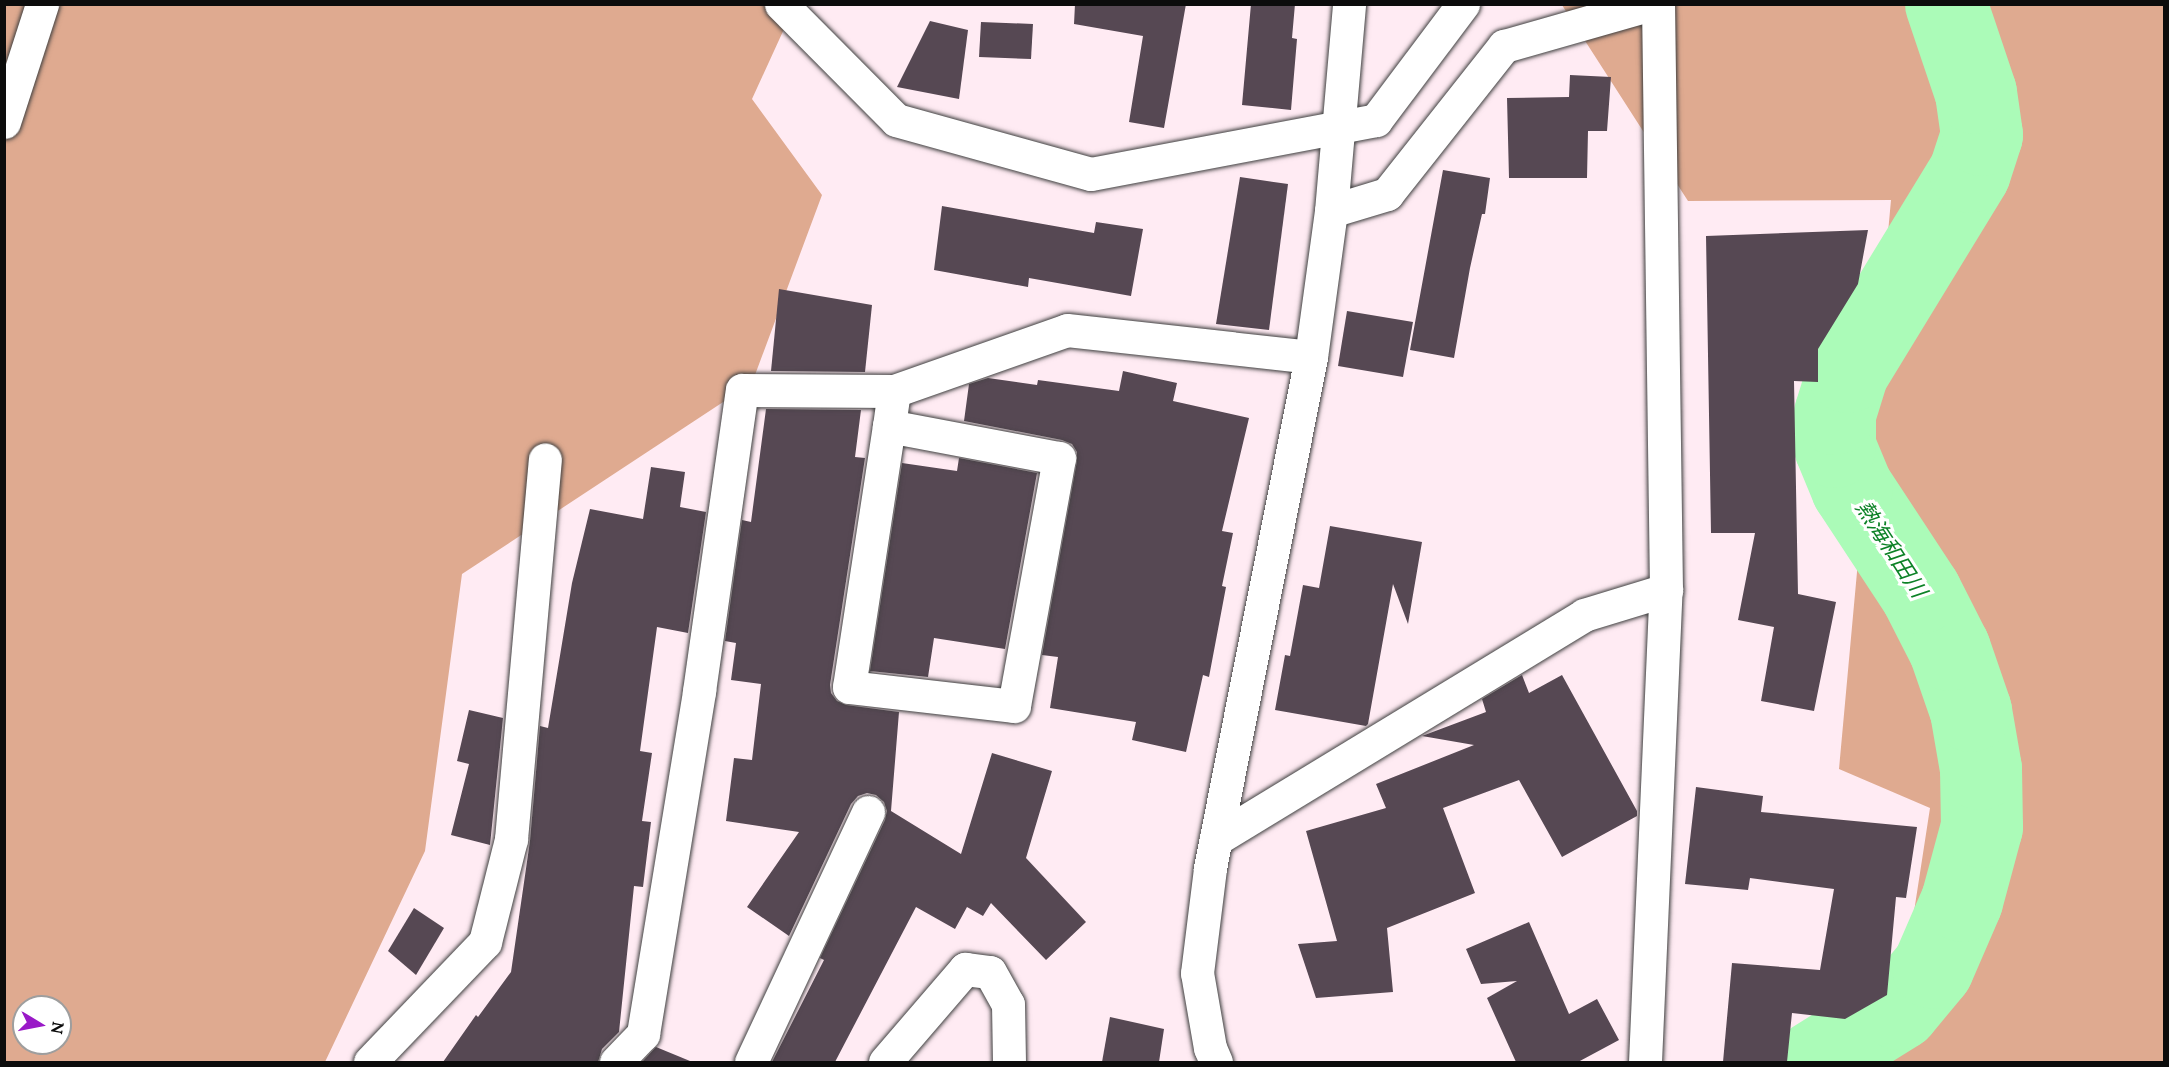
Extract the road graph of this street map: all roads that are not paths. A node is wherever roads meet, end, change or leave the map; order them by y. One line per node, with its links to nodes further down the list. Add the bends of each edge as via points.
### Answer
1 (42, 4): 7 (street)
2 (781, 4): 8 (street, via 896,120 1091,174)
3 (1349, 4): 8 (street)
4 (1463, 4): 8 (street, via 1376,120)
5 (1651, 4): 9 (street, via 1504,46 1387,194)
6 (1658, 4): 14 (street)
7 (4, 122)
8 (1338, 127): 9 (street)
9 (1331, 211): 10 (street)
10 (1311, 357): 11 (street, via 1067,330); 16 (street)
11 (894, 391): 12 (street); 18 (street, via 742,390 644,1034)
12 (889, 426): 12 (street, via 849,687 1014,706 1059,458)
13 (545, 460): 17 (street, via 511,839 485,942)
14 (1666, 590): 16 (street, via 1584,615); 23 (street)
15 (868, 812): 19 (street)
16 (1216, 839): 22 (street, via 1197,974)
17 (370, 1062)
18 (616, 1062)
19 (751, 1062)
20 (885, 1062): 21 (street, via 965,969 990,972 1008,1004)
21 (1009, 1062)
22 (1216, 1062)
23 (1645, 1062)

